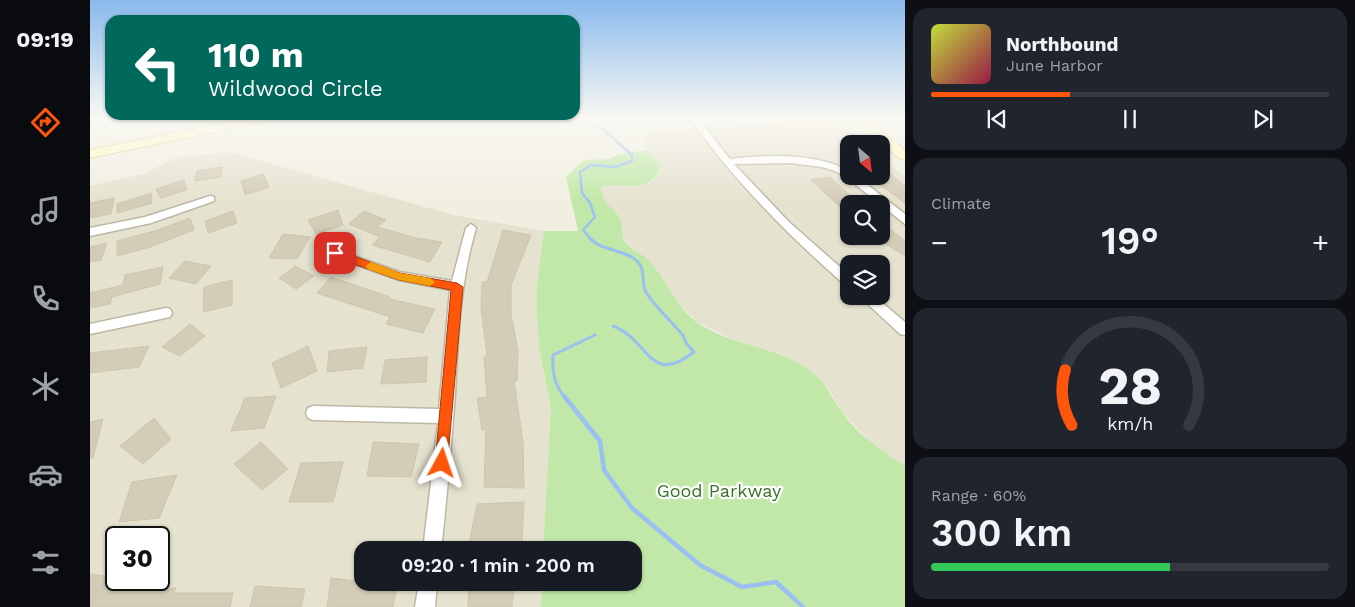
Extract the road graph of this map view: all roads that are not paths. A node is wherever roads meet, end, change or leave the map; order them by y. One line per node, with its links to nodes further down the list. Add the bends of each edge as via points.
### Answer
1 (126, 145): 4 (street)
2 (715, 145): 6 (street)
3 (892, 145): 5 (street)
4 (90, 154)
5 (905, 156)
6 (727, 162): 7 (street, via 763,157); 14 (street, via 797,236)
7 (840, 169)
8 (860, 185): 10 (street)
9 (210, 199): 12 (street, via 147,220)
10 (905, 220)
11 (471, 228): 15 (street)
12 (90, 232)
13 (335, 253): 15 (street, via 399,276)
14 (840, 274)
15 (457, 287): 21 (street)
16 (876, 305): 19 (street)
17 (166, 312): 18 (street)
18 (90, 330)
19 (905, 330)
20 (313, 413): 21 (street)
21 (446, 416): 22 (street)
22 (433, 541)
23 (427, 591): 24 (street)
24 (424, 607)

